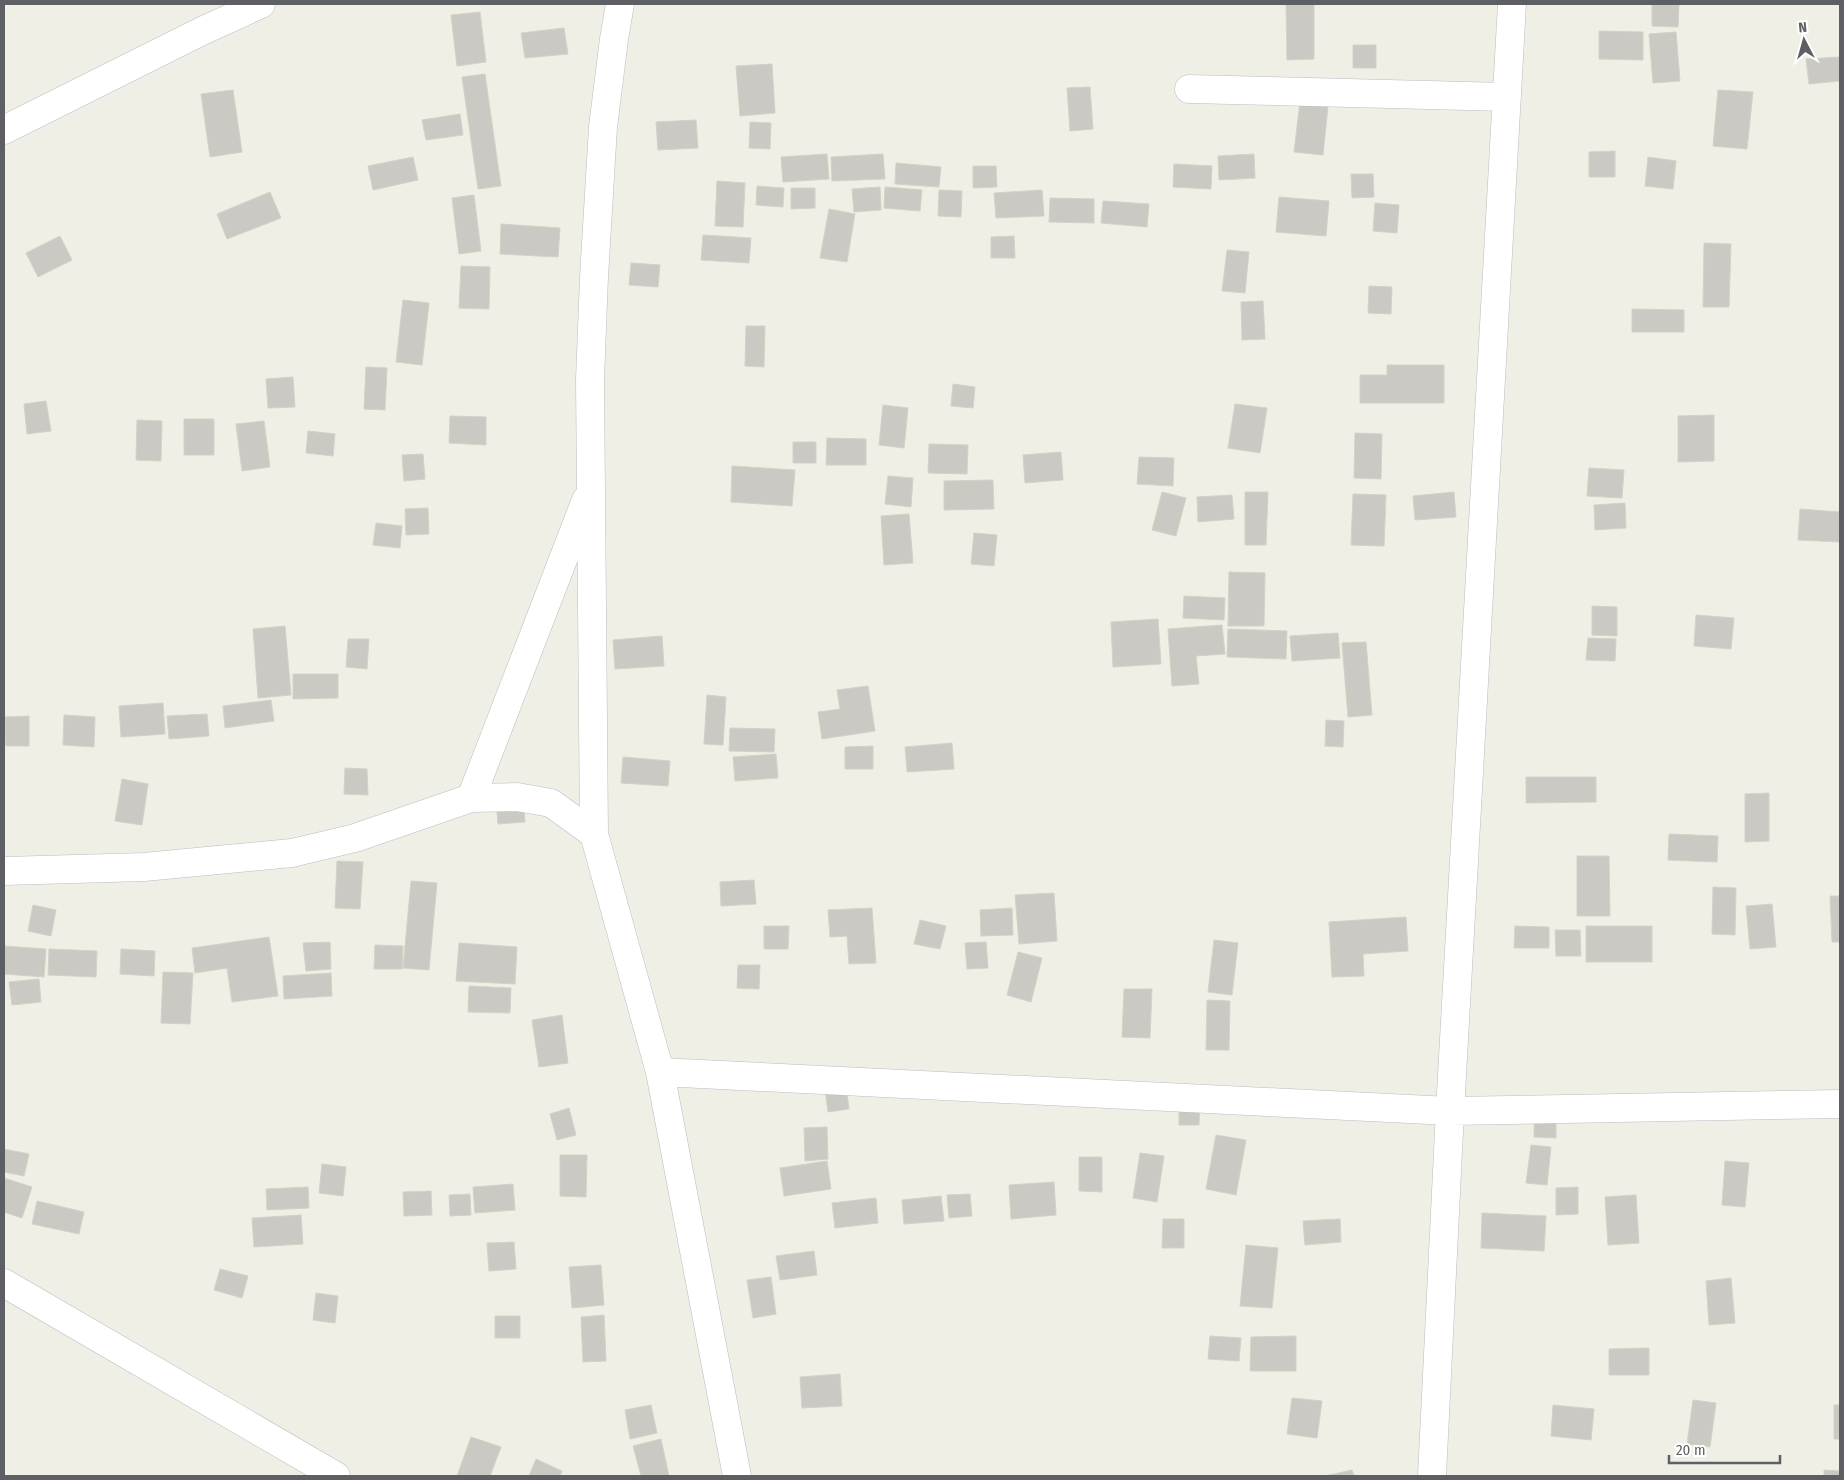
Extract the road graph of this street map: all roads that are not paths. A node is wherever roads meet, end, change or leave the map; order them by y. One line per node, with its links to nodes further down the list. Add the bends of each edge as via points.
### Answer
1 (261, 4): 6 (street)
2 (620, 4): 7 (street, via 603,127 590,380)
3 (1512, 4): 5 (street)
4 (1189, 89): 5 (street)
5 (1507, 98): 13 (street)
6 (4, 130)
7 (591, 487): 8 (street); 9 (street)
8 (471, 798): 9 (street, via 517,796 551,803); 10 (street, via 355,838 292,853 144,867)
9 (594, 834): 11 (street)
10 (4, 871)
11 (660, 1072): 13 (street); 16 (street)
12 (1840, 1104): 13 (street)
13 (1450, 1111): 17 (street)
14 (4, 1283): 15 (street)
15 (336, 1476)
16 (738, 1476)
17 (1432, 1476)

